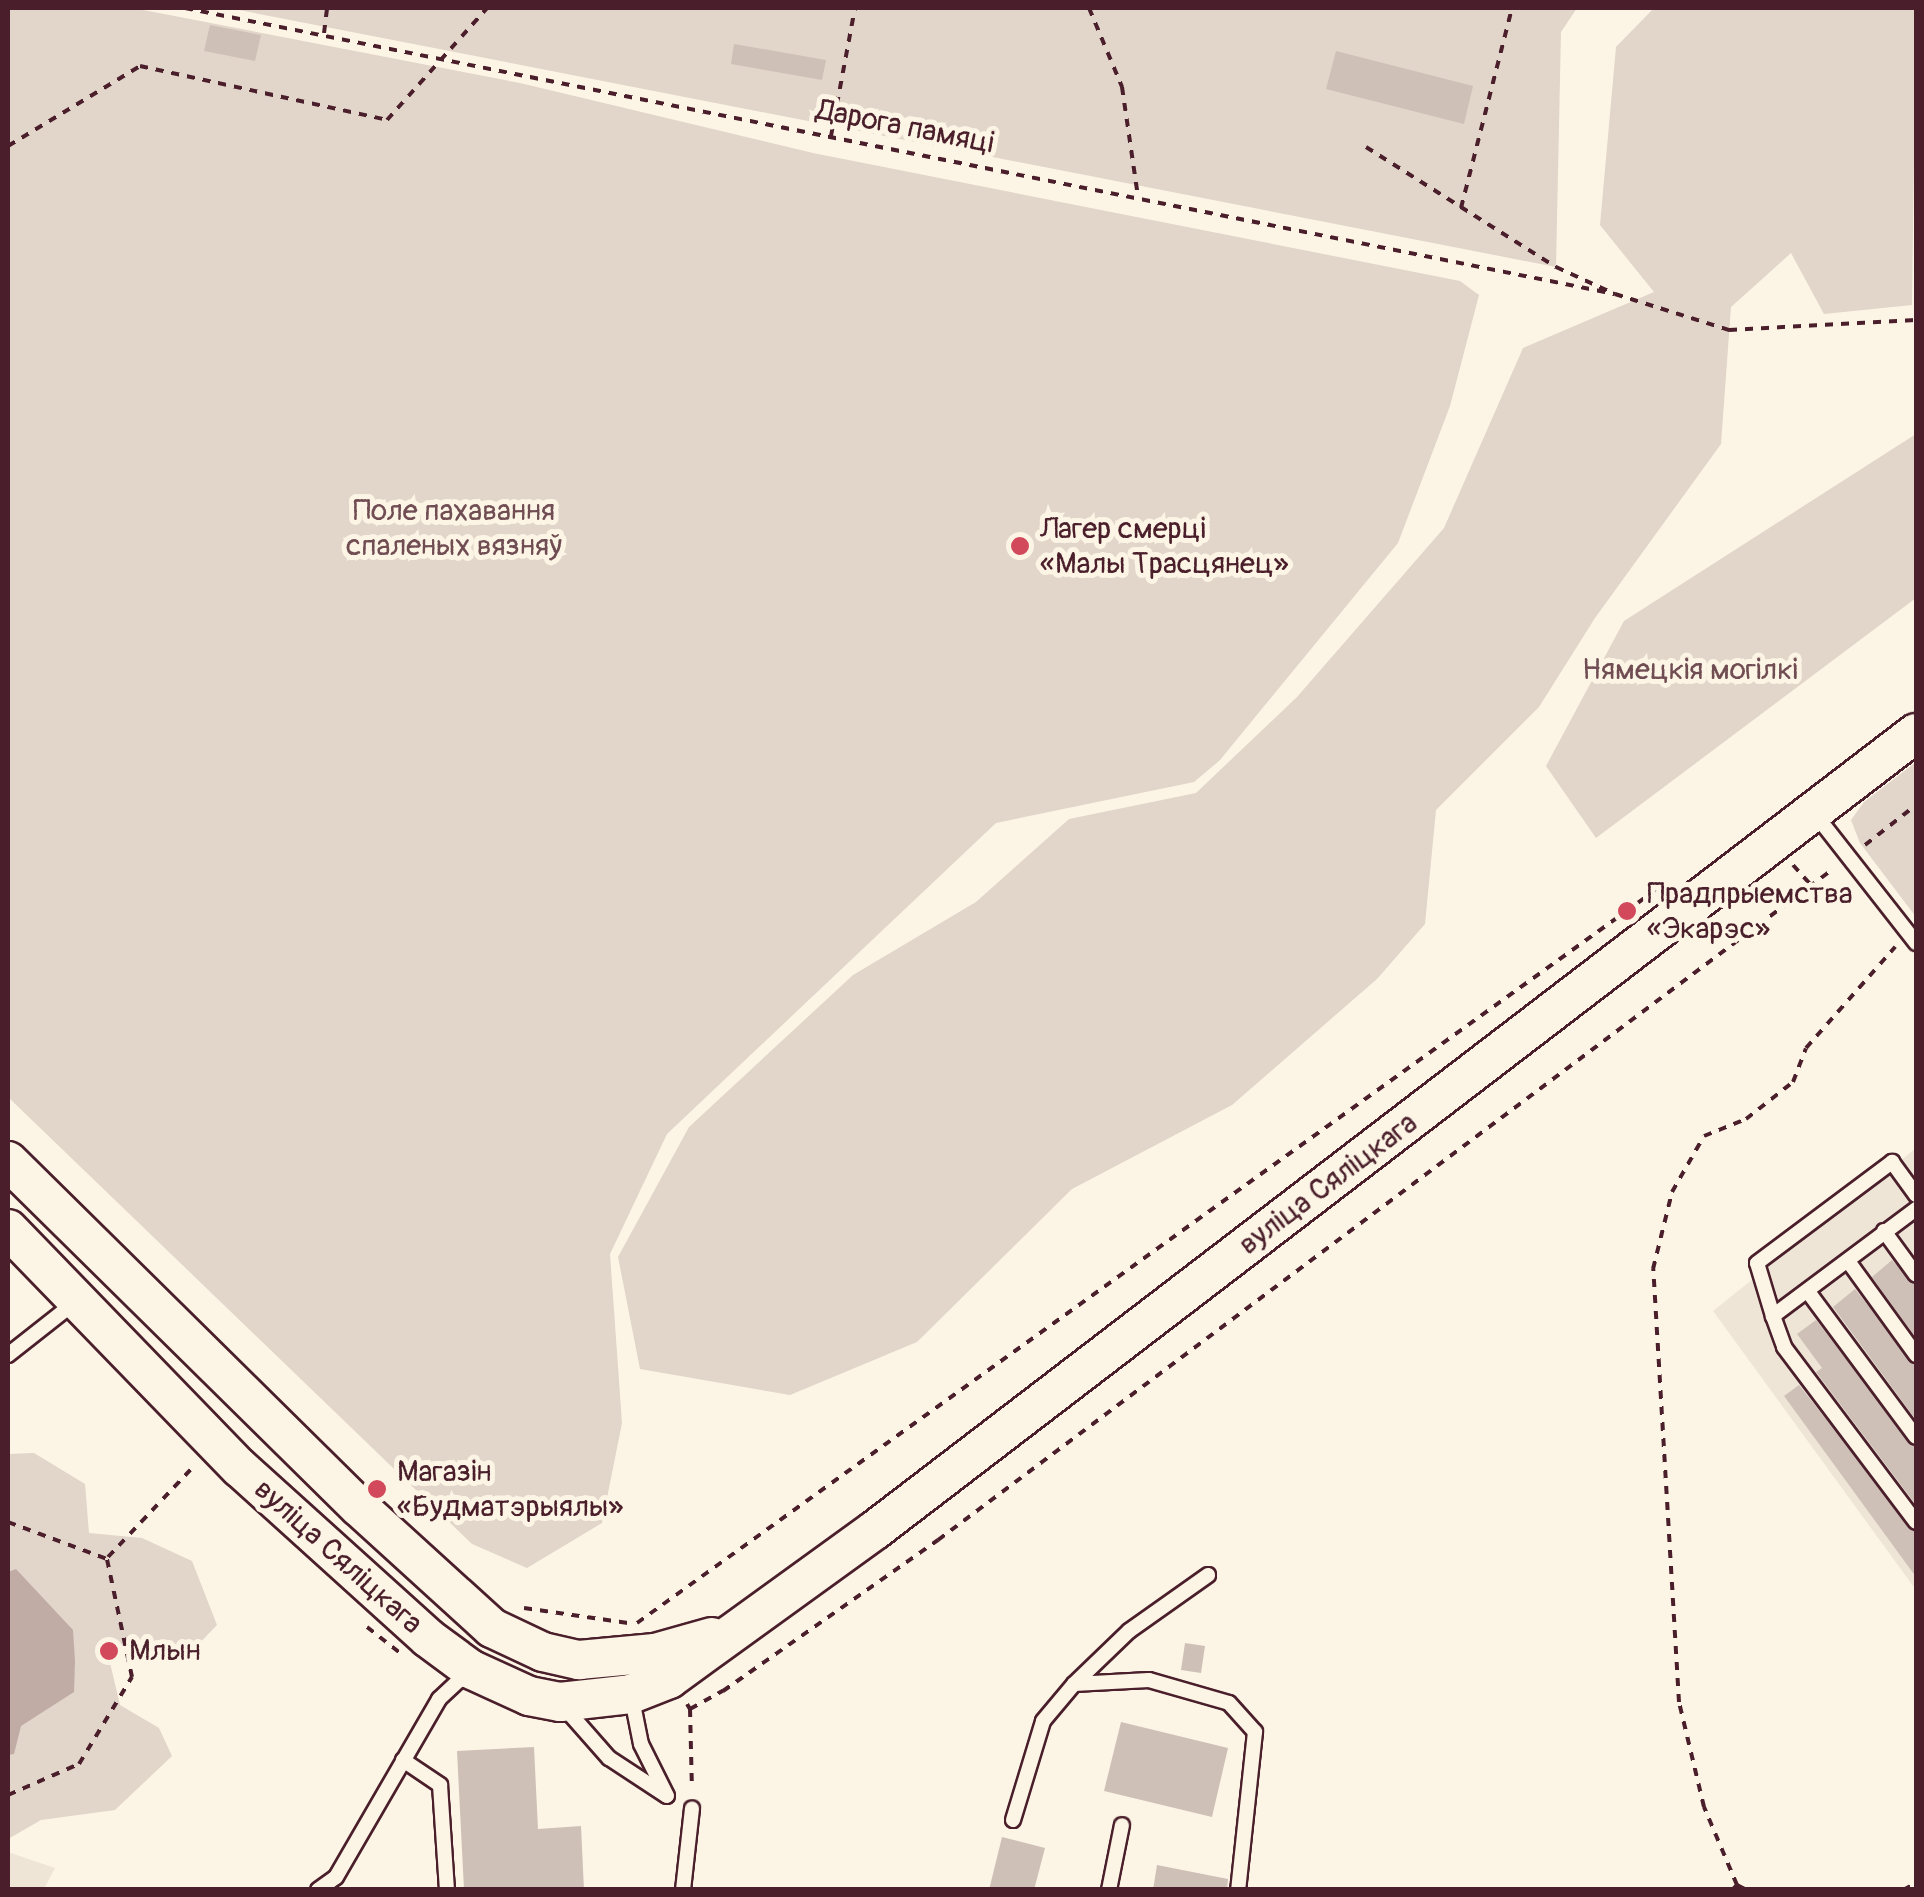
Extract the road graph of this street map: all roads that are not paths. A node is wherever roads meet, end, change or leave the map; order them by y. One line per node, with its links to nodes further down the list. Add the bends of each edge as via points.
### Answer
1 (1916, 733): 2 (main road, вуліца Сяліцкага)
2 (1812, 811): 3 (lane); 22 (main road, вуліца Сяліцкага)
3 (1912, 938)
4 (8, 1160): 16 (main road, вуліца Сяліцкага)
5 (1916, 1195): 13 (lane, via 1892,1162 1757,1263)
6 (1916, 1208): 8 (lane)
7 (8, 1229): 12 (main road, вуліца Сяліцкага)
8 (1884, 1231): 9 (lane); 10 (lane)
9 (1848, 1262): 11 (lane); 14 (lane)
10 (1916, 1275)
11 (1810, 1292): 13 (lane); 17 (lane)
12 (80, 1299): 15 (lane); 18 (main road, вуліца Сяліцкага)
13 (1773, 1316): 19 (lane, via 1784,1347)
14 (1916, 1354)
15 (8, 1355)
16 (278, 1428): 18 (main road); 22 (main road, вуліца Сяліцкага, via 492,1628 543,1652)
17 (1916, 1438)
18 (240, 1468): 21 (main road, вуліца Сяліцкага)
19 (1916, 1522)
20 (1208, 1575): 23 (lane, via 1116,1642)
21 (470, 1670): 25 (main road, вуліца Сяліцкага, via 504,1688); 26 (lane, via 439,1699)
22 (671, 1681): 24 (main road, вуліца Сяліцкага)
23 (1074, 1684): 28 (lane, via 1044,1720); 34 (lane, via 1149,1680 1248,1716 1256,1732)
24 (630, 1694): 25 (main road, вуліца Сяліцкага); 25 (lane, via 641,1744 667,1796 609,1758)
25 (560, 1702)
26 (404, 1760): 30 (lane, via 336,1877); 31 (lane, via 440,1785)
27 (692, 1808): 32 (lane)
28 (1013, 1820)
29 (1122, 1825): 33 (lane)
30 (318, 1890)
31 (447, 1890)
32 (683, 1890)
33 (1110, 1890)
34 (1238, 1890)

